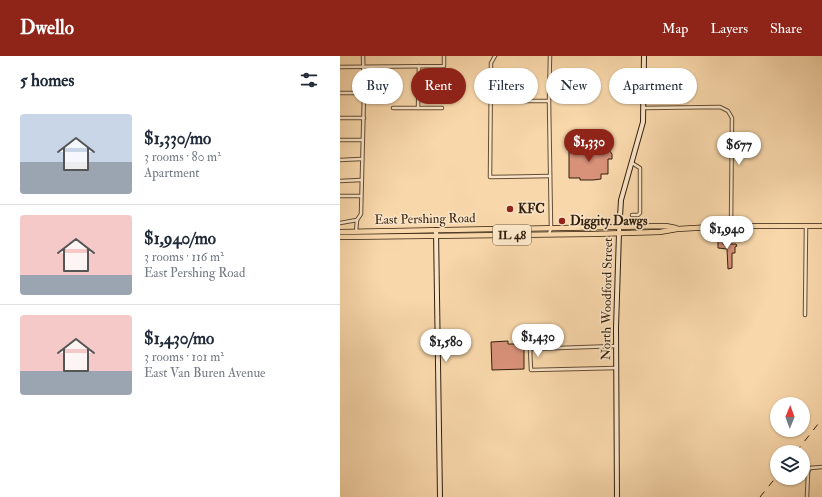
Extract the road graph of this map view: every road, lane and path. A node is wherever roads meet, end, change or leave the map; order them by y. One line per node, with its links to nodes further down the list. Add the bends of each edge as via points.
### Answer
1 (363, 56): 8 (street)
2 (444, 56): 6 (street, via 444,66)
3 (495, 56): 9 (street)
4 (550, 56): 10 (street)
5 (644, 56): 19 (street, North Woodford Street)
6 (419, 66): 8 (street); 17 (street)
7 (340, 67): 8 (street)
8 (364, 67)
9 (491, 68)
10 (550, 68)
11 (340, 93): 12 (street)
12 (352, 93)
13 (364, 104): 21 (street)
14 (490, 104): 27 (street, via 490,177)
15 (549, 104): 27 (street)
16 (393, 108): 17 (street)
17 (418, 108): 18 (street)
18 (442, 108)
19 (644, 108): 26 (street, North Woodford Street, via 639,138); 35 (street, via 720,107 728,111 732,118)
20 (340, 118): 21 (street)
21 (364, 118): 23 (street)
22 (340, 140): 23 (street)
23 (362, 140): 25 (street)
24 (340, 160): 25 (street)
25 (362, 160): 28 (street)
26 (631, 163): 32 (street, via 640,168 640,213); 38 (street, North Woodford Street, via 621,200)
27 (550, 176): 39 (street)
28 (361, 180): 29 (street); 31 (street)
29 (340, 181)
30 (340, 196): 31 (street)
31 (361, 196): 33 (street, via 361,214)
32 (632, 215)
33 (357, 220): 34 (street); 44 (street)
34 (340, 224)
35 (731, 226): 36 (main road, East Pershing Road / IL 48); 40 (main road, East Pershing Road / IL 48)
36 (806, 226): 37 (main road, East Pershing Road / IL 48); 48 (street)
37 (822, 226)
38 (620, 227): 39 (main road, East Pershing Road / IL 48); 40 (main road, East Pershing Road / IL 48, via 666,226); 43 (street, North Woodford Street)
39 (551, 228): 41 (main road, East Pershing Road / IL 48); 45 (street)
40 (677, 229): 43 (main road, East Pershing Road / IL 48)
41 (436, 230): 44 (main road, East Pershing Road / IL 48); 46 (street)
42 (340, 232): 44 (main road, East Pershing Road / IL 48)
43 (619, 233): 45 (main road, East Pershing Road / IL 48); 49 (street, North Woodford Street)
44 (356, 234): 46 (main road, East Pershing Road / IL 48); 47 (main road, East Pershing Road / IL 48)
45 (549, 235): 46 (main road, East Pershing Road / IL 48)
46 (436, 236): 52 (street)
47 (340, 237)
48 (805, 315)
49 (617, 346): 50 (street, North Woodford Street); 50 (street, via 530,349 531,370)
50 (616, 368): 53 (street, North Woodford Street)
51 (822, 467): 54 (street, via 810,468 807,476)
52 (440, 497)
53 (617, 497)
54 (807, 497)

